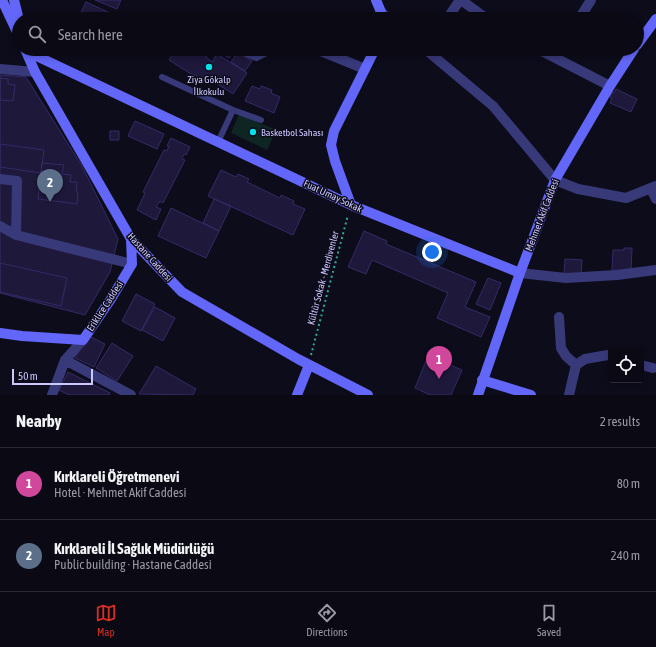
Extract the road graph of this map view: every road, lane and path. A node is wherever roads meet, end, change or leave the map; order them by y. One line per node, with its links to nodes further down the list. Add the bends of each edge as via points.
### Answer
1 (2, 0): 12 (street)
2 (14, 0): 6 (street)
3 (376, 0): 7 (street)
4 (461, 0): 8 (street); 9 (street)
5 (591, 0): 10 (street)
6 (17, 12)
7 (380, 12)
8 (452, 12)
9 (477, 12)
10 (583, 12)
11 (656, 19): 13 (street)
12 (12, 21)
13 (644, 35)
14 (28, 56): 24 (street, Hastane Caddesi)
15 (39, 56): 29 (street, Fuat Umay Sokak)
16 (333, 56): 23 (street)
17 (372, 56): 23 (street)
18 (433, 56): 31 (street, via 493,106)
19 (552, 56): 21 (street)
20 (629, 56): 26 (street, Mehmet Akif Caddesi)
21 (556, 58): 26 (street)
22 (0, 69): 24 (street)
23 (365, 69): 34 (street, via 334,131 331,145)
24 (35, 72): 37 (street, Hastane Caddesi)
25 (162, 77): 27 (lane)
26 (610, 86): 31 (street, Mehmet Akif Caddesi)
27 (233, 110): 28 (lane); 29 (lane)
28 (261, 120)
29 (218, 142): 34 (street, Fuat Umay Sokak)
30 (0, 180): 36 (street, via 16,181)
31 (555, 180): 32 (street, via 578,189 626,198); 40 (street, Mehmet Akif Caddesi)
32 (654, 187): 33 (street)
33 (656, 199)
34 (351, 205): 40 (street, Fuat Umay Sokak); 46 (path, Kültür Sokak - Merdivenler)
35 (0, 226): 36 (street)
36 (16, 234): 38 (street)
37 (131, 238): 38 (street); 46 (street, Hastane Caddesi, via 182,292)
38 (132, 264): 43 (street, Eriklice Caddesi)
39 (656, 270): 40 (street, Fuat Umay Sokak, via 566,278)
40 (520, 273): 50 (street, Mehmet Akif Caddesi)
41 (559, 317): 47 (street, via 562,348)
42 (0, 334): 43 (street, Eriklice Caddesi)
43 (83, 340): 45 (street)
44 (608, 355): 47 (street, via 585,359)
45 (65, 360): 51 (street); 52 (street)
46 (310, 360): 53 (street); 54 (street, Hastane Caddesi)
47 (576, 365): 57 (street)
48 (644, 366): 49 (street)
49 (653, 368)
50 (482, 380): 55 (street, Mehmet Akif Caddesi); 56 (street)
51 (52, 395)
52 (131, 395)
53 (297, 395)
54 (368, 395)
55 (478, 395)
56 (531, 395)
57 (569, 395)

